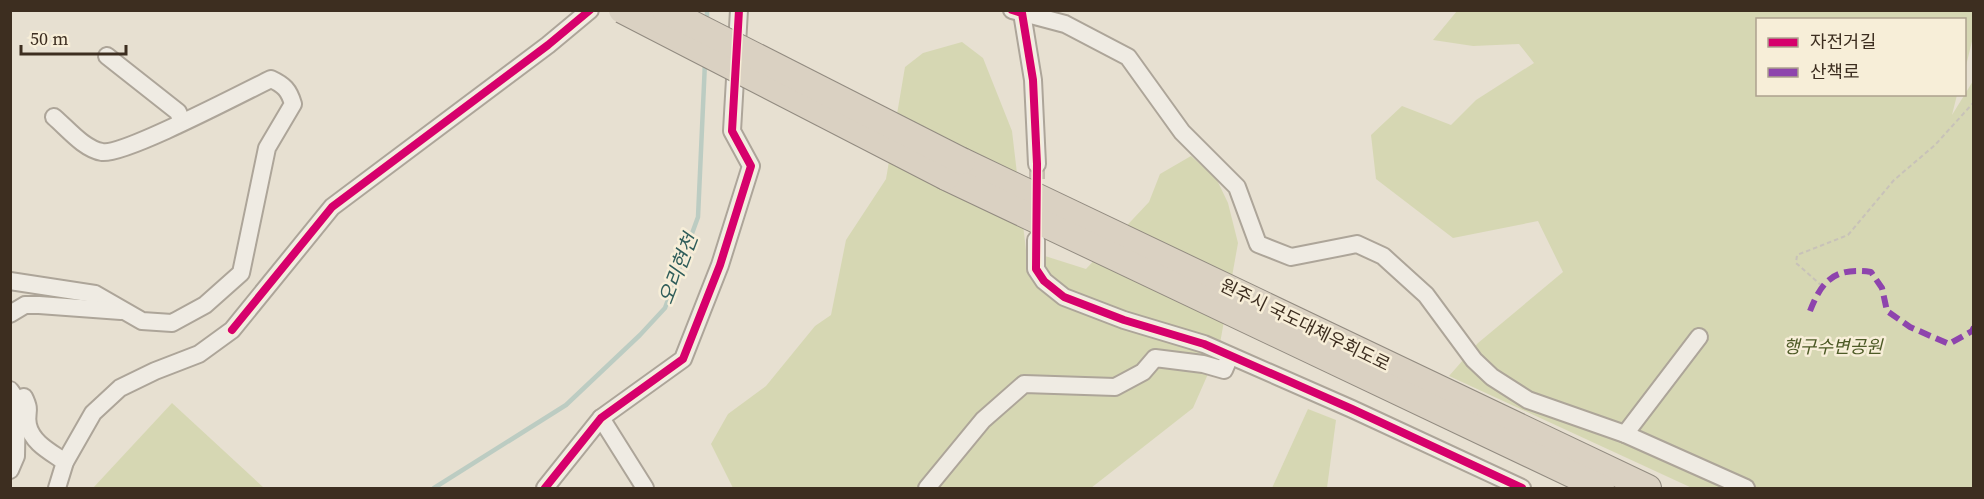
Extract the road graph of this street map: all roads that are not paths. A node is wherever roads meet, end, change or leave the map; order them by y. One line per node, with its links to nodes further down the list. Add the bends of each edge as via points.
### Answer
1 (590, 10): 14 (street, via 332,207)
2 (622, 10): 10 (highway, bridge)
3 (665, 10): 10 (highway, bridge)
4 (739, 10): 20 (street, via 732,131 751,166 720,265 683,359)
5 (1017, 12): 9 (street, via 1033,80); 21 (street, via 1065,24 1128,57 1182,132 1237,187 1258,244 1291,256 1357,244 1383,256 1426,295 1474,360 1492,377 1528,400)
6 (107, 56): 8 (street, via 178,112)
7 (54, 117): 8 (street, via 90,149 104,153 133,145)
8 (182, 122): 12 (street, via 271,79 284,84 290,93 293,104 267,148)
9 (1037, 164)
10 (954, 169): 29 (highway, 원주시 국도대체우회도로); 30 (highway, 원주시 국도대체우회도로)
11 (1036, 240): 18 (street, via 1036,269 1064,297)
12 (241, 273): 14 (street); 15 (street, via 205,305 172,323 142,321)
13 (10, 280): 15 (street, via 95,294)
14 (264, 291): 22 (street, via 232,330 199,354 120,388 93,413)
15 (124, 311): 16 (street, via 25,305)
16 (10, 315)
17 (1699, 337): 21 (street)
18 (1230, 356): 27 (street, via 1224,370 1155,358 1143,372 1115,387 1024,384 983,420); 28 (street)
19 (17, 394): 22 (street, via 30,408 28,423 33,439); 23 (street, via 16,456)
20 (601, 418): 25 (street); 26 (street)
21 (1625, 434): 31 (street)
22 (65, 462): 24 (street)
23 (10, 470)
24 (57, 489)
25 (545, 489)
26 (645, 489)
27 (927, 489)
28 (1522, 489)
29 (1601, 489)
30 (1648, 489)
31 (1746, 489)

